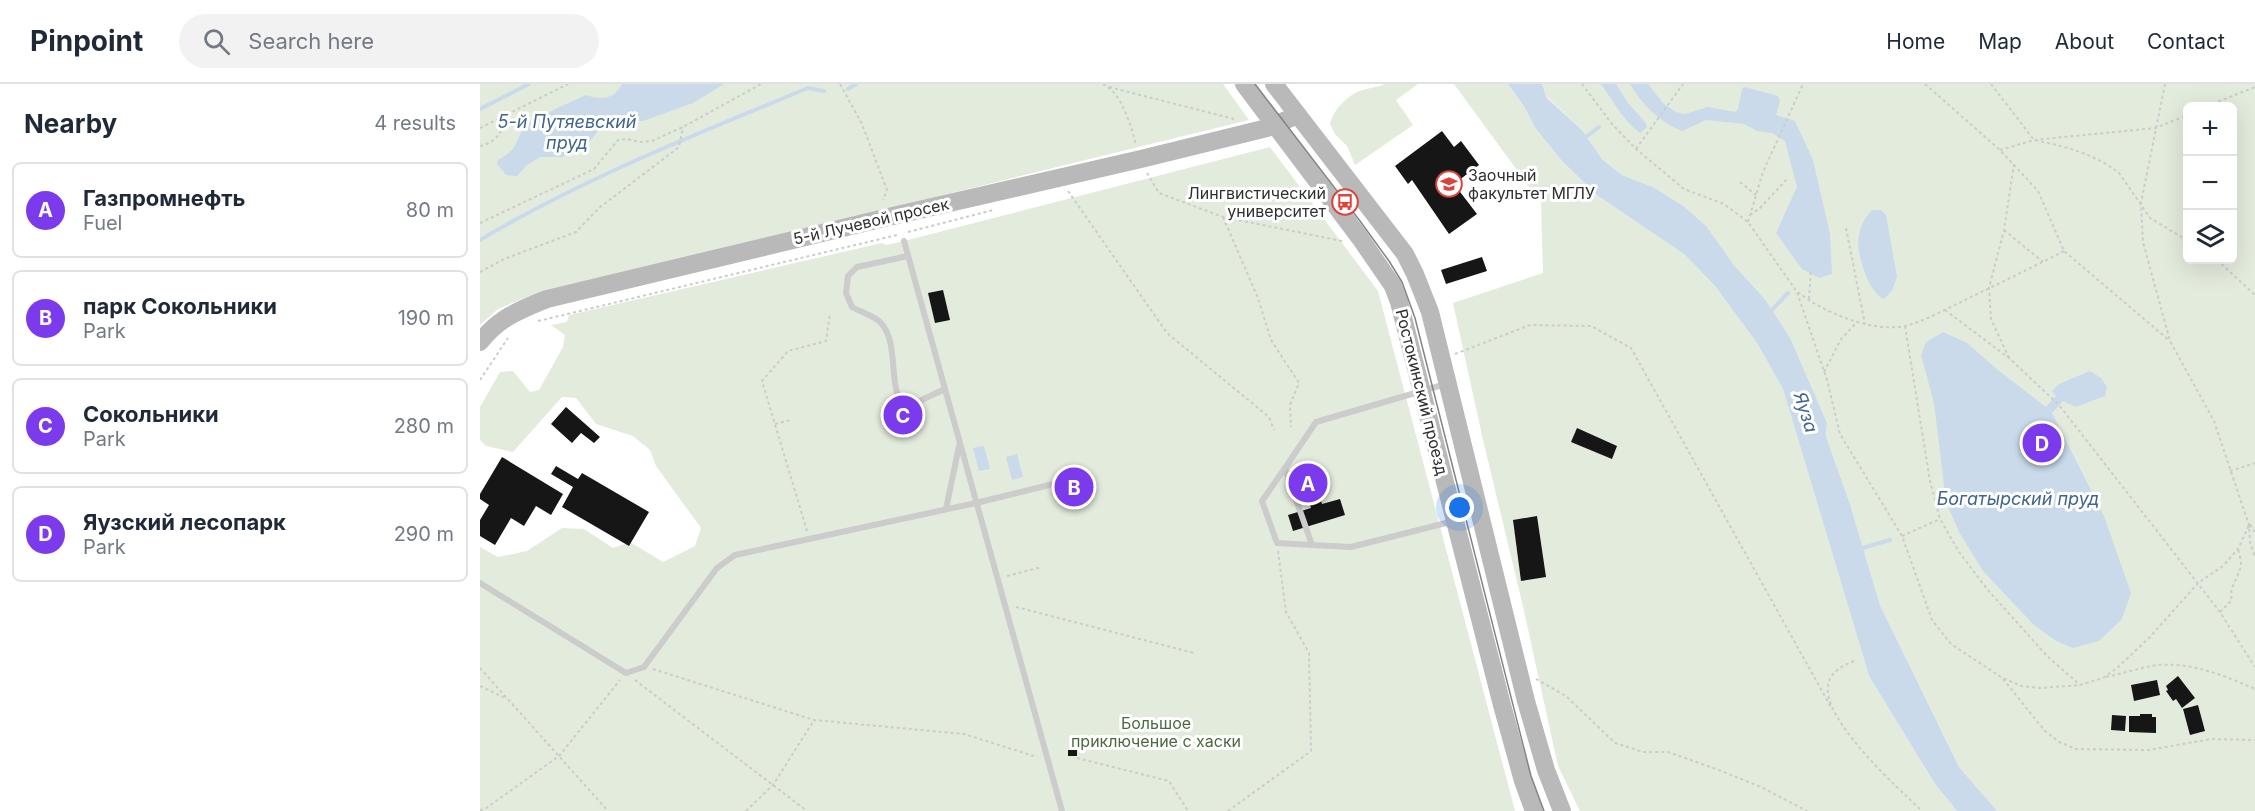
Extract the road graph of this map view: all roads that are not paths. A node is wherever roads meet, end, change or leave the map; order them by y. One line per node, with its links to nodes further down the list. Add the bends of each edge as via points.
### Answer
1 (1244, 84): 4 (main road, Ростокинский проезд)
2 (1274, 84): 3 (main road, Ростокинский проезд)
3 (1298, 115): 4 (main road, 5-й Лучевой просек); 8 (main road, Ростокинский проезд, via 1405,254 1430,312)
4 (1274, 125): 7 (main road, 5-й Лучевой просек, via 547,299 514,312); 10 (main road, Ростокинский проезд, via 1393,286)
5 (904, 241): 6 (lane)
6 (908, 256): 9 (lane); 9 (lane, via 857,267 848,276 846,292 852,307 881,322 889,337 896,395 902,405)
7 (480, 342)
8 (1447, 384): 10 (lane); 21 (main road, Ростокинский проезд, via 1526,701)
9 (945, 389): 11 (lane)
10 (1422, 390): 12 (lane, via 1316,422); 16 (main road, Ростокинский проезд)
11 (960, 443): 14 (lane); 15 (lane)
12 (1285, 468): 17 (lane); 17 (lane, via 1262,501 1277,543)
13 (1090, 475): 14 (lane)
14 (976, 502): 15 (lane); 19 (lane)
15 (946, 509): 18 (lane, via 735,555 717,568 644,667 626,673)
16 (1454, 520): 17 (lane, via 1351,547); 20 (main road, Ростокинский проезд)
17 (1312, 545)
18 (480, 583)
19 (1062, 811)
20 (1534, 811)
21 (1562, 811)

